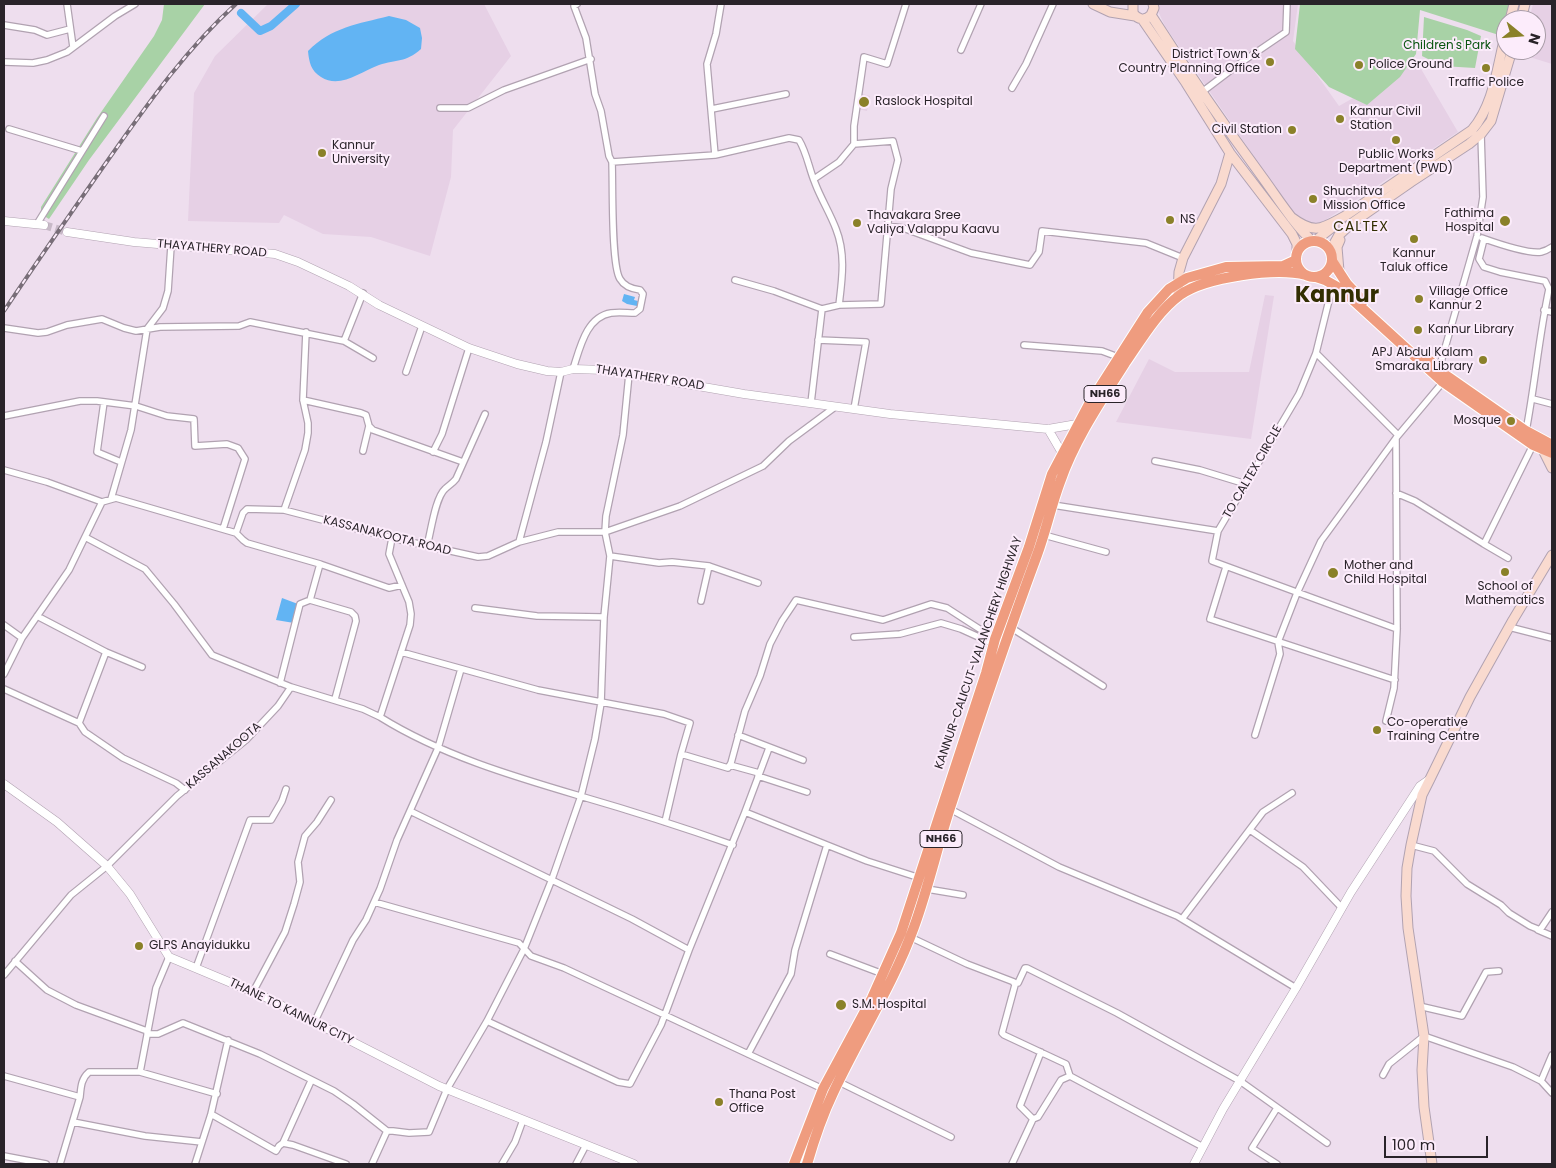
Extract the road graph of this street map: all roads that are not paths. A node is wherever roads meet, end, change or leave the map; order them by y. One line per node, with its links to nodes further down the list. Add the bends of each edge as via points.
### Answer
1 (66, 4): 14 (street)
2 (135, 4): 15 (street)
3 (577, 4): 17 (street, via 574,6)
4 (722, 4): 25 (street, via 707,64)
5 (906, 4): 30 (street, via 887,64 864,57)
6 (981, 4): 16 (street)
7 (1053, 4): 21 (street)
8 (1093, 4): 12 (main road, via 1110,12)
9 (1133, 4): 12 (main road, via 1132,10)
10 (1153, 4): 12 (main road, via 1154,8)
11 (1287, 4): 22 (street, via 1286,32)
12 (1143, 17): 22 (main road); 32 (main road)
13 (4, 25): 14 (street, via 47,35)
14 (70, 29): 15 (street)
15 (73, 47): 20 (street, via 33,63)
16 (961, 50)
17 (591, 59): 24 (street, via 504,90 468,108); 34 (street, via 595,94)
18 (1499, 60): 28 (main road, via 1485,111)
19 (1509, 60): 29 (main road, via 1491,121)
20 (4, 62)
21 (1012, 88)
22 (1202, 92): 36 (main road)
23 (786, 94): 25 (street)
24 (440, 108)
25 (712, 110): 33 (street)
26 (104, 116): 31 (street)
27 (10, 129): 31 (street)
28 (1472, 130): 29 (street); 37 (main road)
29 (1481, 134): 37 (main road); 42 (street, via 1483,197)
30 (854, 144): 35 (street, via 839,162); 40 (street, via 893,141 898,160)
31 (82, 151): 39 (street)
32 (1230, 153): 48 (main road, via 1292,234 1297,244); 49 (main road, via 1221,184)
33 (715, 155): 34 (street); 35 (street, via 793,137 802,145)
34 (612, 162): 73 (street, via 618,272 620,280 631,289 640,290 643,297 640,309 635,313 610,313 600,316 590,325)
35 (814, 180): 58 (street, via 837,231 842,251 843,273)
36 (1291, 216): 37 (main road, via 1304,226 1316,228); 44 (main road, via 1299,229)
37 (1348, 220): 44 (main road); 47 (main road); 50 (main road, via 1337,247)
38 (4, 221): 39 (street)
39 (41, 225)
40 (887, 226): 49 (street, via 903,228 972,253 1030,265 1040,252 1042,231 1146,244); 58 (street, via 881,304)
41 (67, 232): 45 (street, THAYATHERY ROAD)
42 (1477, 236): 43 (street); 74 (street)
43 (1484, 239): 46 (street, via 1541,252); 60 (street, via 1479,259 1484,267 1548,284)
44 (1314, 241): 47 (highway, via 1325,244); 48 (highway, NH66, via 1302,245)
45 (171, 246): 55 (street, THAYATHERY ROAD, via 275,254); 64 (street, via 168,291 163,308)
46 (1552, 247)
47 (1331, 256): 50 (highway); 51 (highway, via 1326,272)
48 (1296, 257): 51 (highway, via 1299,269); 53 (highway, KANNUR-CALICUT-VALANCHERY HIGHWAY / NH66, via 1283,266 1226,267)
49 (1183, 258): 53 (main road)
50 (1339, 272): 57 (highway)
51 (1311, 276): 54 (highway); 56 (highway, KANNUR-CALICUT-VALANCHERY HIGHWAY / NH66, via 1272,272 1233,277 1191,288)
52 (735, 280): 59 (street, via 774,290)
53 (1179, 282): 56 (main road); 71 (highway, KANNUR-CALICUT-VALANCHERY HIGHWAY / NH66, via 1148,312)
54 (1333, 284): 57 (highway); 70 (street, TO CALTEX CIRCLE)
55 (363, 294): 62 (street, THAYATHERY ROAD); 67 (street)
56 (1178, 296): 98 (highway, KANNUR-CALICUT-VALANCHERY HIGHWAY / NH66, via 1134,349)
57 (1360, 302): 74 (highway); 78 (highway)
58 (838, 306): 59 (street)
59 (822, 309): 66 (street)
60 (1544, 310): 61 (street); 79 (street)
61 (1552, 312)
62 (422, 326): 69 (street, THAYATHERY ROAD); 75 (street)
63 (4, 328): 64 (street, via 38,333 102,319 136,331)
64 (147, 330): 65 (street, via 239,326 250,322); 84 (street)
65 (306, 332): 67 (street); 80 (street)
66 (818, 340): 82 (street); 86 (street, via 866,342)
67 (344, 341): 72 (street)
68 (1024, 345): 71 (street, via 1102,351)
69 (469, 348): 76 (street, THAYATHERY ROAD, via 518,364); 97 (street, via 442,434)
70 (1316, 353): 93 (street); 104 (street, TO CALTEX CIRCLE, via 1299,394)
71 (1118, 357): 89 (highway, KANNUR-CALICUT-VALANCHERY HIGHWAY / NH66)
72 (374, 358)
73 (573, 368): 76 (street, THAYATHERY ROAD); 77 (street, THAYATHERY ROAD)
74 (1439, 369): 92 (highway)
75 (406, 372)
76 (560, 372): 117 (street, via 546,442)
77 (630, 374): 82 (street, THAYATHERY ROAD); 112 (street, via 623,435)
78 (1443, 382): 93 (street); 94 (highway)
79 (1533, 399): 83 (street); 92 (street)
80 (304, 400): 90 (street, via 361,412 366,415); 109 (street, via 308,423 305,450)
81 (104, 402): 84 (street); 88 (street, via 80,402); 100 (street, via 97,452)
82 (812, 403): 85 (street, THAYATHERY ROAD)
83 (1552, 404)
84 (136, 406): 100 (street); 110 (street, via 167,416 194,419 195,446 227,444 238,448 245,459)
85 (835, 407): 86 (street, THAYATHERY ROAD); 112 (street, KASSANAKOOTA ROAD, via 763,466 680,506)
86 (854, 409): 91 (street, THAYATHERY ROAD)
87 (485, 414): 101 (street)
88 (4, 416)
89 (1077, 424): 91 (street, THAYATHERY ROAD); 98 (highway, KANNUR-CALICUT-VALANCHERY HIGHWAY / NH66)
90 (369, 426): 96 (street); 97 (street)
91 (1048, 429): 98 (street)
92 (1526, 431): 94 (highway)
93 (1397, 437): 105 (street); 129 (street, via 1321,542)
94 (1535, 441): 95 (highway); 118 (street)
95 (1549, 449): 102 (main road)
96 (363, 451)
97 (433, 452): 101 (street)
98 (1066, 455): 108 (highway, KANNUR-CALICUT-VALANCHERY HIGHWAY / NH66); 142 (highway, KANNUR-CALICUT-VALANCHERY HIGHWAY / NH66, via 1045,494)
99 (1155, 461): 104 (street)
100 (121, 462): 106 (street)
101 (464, 462): 119 (street, via 456,479 444,489 438,500)
102 (1552, 468)
103 (4, 470): 107 (street)
104 (1246, 484): 111 (street, TO CALTEX CIRCLE)
105 (1396, 493): 118 (street); 138 (street)
106 (111, 499): 107 (street); 110 (street)
107 (102, 502): 115 (street)
108 (1053, 505): 111 (street, TO CALTEX CIRCLE); 114 (highway, KANNUR-CALICUT-VALANCHERY HIGHWAY / NH66)
109 (284, 510): 113 (street, KASSANAKOOTA ROAD, via 247,509); 116 (street, KASSANAKOOTA ROAD)
110 (223, 529): 113 (street)
111 (1218, 531): 126 (street, via 1212,561)
112 (605, 532): 117 (street, KASSANAKOOTA ROAD, via 558,532); 122 (street)
113 (236, 533): 124 (street, via 248,542)
114 (1044, 535): 120 (street); 136 (highway, KANNUR-CALICUT-VALANCHERY HIGHWAY / NH66)
115 (85, 537): 133 (street, via 69,570); 150 (street, via 145,569 212,655)
116 (392, 538): 119 (street, KASSANAKOOTA ROAD); 128 (street, via 389,554)
117 (519, 542): 119 (street, KASSANAKOOTA ROAD, via 478,557)
118 (1484, 544): 123 (street)
119 (428, 546)
120 (1106, 552)
121 (1552, 555): 137 (main road)
122 (610, 556): 125 (street); 134 (street)
123 (1508, 558)
124 (320, 564): 128 (street, via 389,588); 130 (street)
125 (709, 566): 127 (street); 131 (street)
126 (1226, 567): 129 (street); 143 (street, via 1210,619)
127 (758, 583)
128 (402, 585): 145 (street, via 411,614)
129 (1297, 593): 138 (street); 143 (street)
130 (310, 600): 150 (street, via 300,604); 154 (street, via 355,616)
131 (702, 601)
132 (475, 608): 134 (street, via 542,617)
133 (37, 616): 140 (street); 144 (street)
134 (604, 617): 155 (street)
135 (4, 625): 140 (street)
136 (1010, 627): 151 (street); 175 (highway, KANNUR-CALICUT-VALANCHERY HIGHWAY / NH66)
137 (1509, 627): 141 (street); 167 (main road)
138 (1396, 629): 149 (street)
139 (854, 637): 142 (street, via 900,634 941,623)
140 (22, 638): 148 (street)
141 (1552, 638)
142 (995, 641): 159 (street, via 947,608 931,604 883,620 796,600 770,644); 184 (highway, KANNUR-CALICUT-VALANCHERY HIGHWAY / NH66)
143 (1278, 642): 149 (street); 160 (street, via 1280,654)
144 (106, 652): 146 (street); 158 (street)
145 (401, 652): 147 (street); 156 (street)
146 (142, 667)
147 (461, 669): 155 (street); 161 (street)
148 (4, 674)
149 (1395, 680): 157 (street)
150 (280, 683): 152 (street)
151 (1103, 686)
152 (291, 687): 154 (street); 170 (street, KASSANAKOOTA, via 246,740)
153 (4, 689): 158 (street)
154 (335, 699): 156 (street)
155 (601, 703): 163 (street, via 664,714 690,723); 173 (street)
156 (380, 717): 161 (street)
157 (1386, 721)
158 (79, 723): 170 (street, via 85,732 123,758)
159 (738, 735): 162 (street); 165 (street)
160 (1255, 735)
161 (438, 748): 173 (street, via 523,780); 176 (street)
162 (769, 748): 164 (street); 166 (street)
163 (681, 754): 165 (street, via 728,768); 178 (street)
164 (803, 760)
165 (730, 765): 166 (street)
166 (758, 775): 171 (street); 177 (street)
167 (1430, 779): 182 (main road, via 1422,796); 189 (street, via 1420,786)
168 (4, 784): 183 (street, via 57,822)
169 (286, 789): 200 (street, via 270,820 250,820)
170 (185, 790): 183 (street, KASSANAKOOTA)
171 (807, 792)
172 (1292, 792): 179 (street, via 1263,812)
173 (581, 796): 178 (street); 185 (street)
174 (331, 800): 206 (street, via 305,836 298,862 300,882 285,932)
175 (950, 809): 186 (highway, KANNUR-CALICUT-VALANCHERY HIGHWAY / NH66); 191 (street, via 1059,867)
176 (410, 811): 185 (street); 188 (street)
177 (745, 812): 180 (street); 181 (street)
178 (665, 822): 180 (street)
179 (1250, 830): 189 (street, via 1304,866); 191 (street)
180 (733, 845): 196 (street)
181 (827, 845): 184 (street); 215 (street, via 795,950 791,974)
182 (1411, 845): 192 (street, via 1434,851 1467,884); 207 (main road, via 1406,896)
183 (107, 866): 198 (street, via 130,894); 199 (street, KASSANAKOOTA, via 71,895)
184 (920, 878): 202 (highway, KANNUR-CALICUT-VALANCHERY HIGHWAY / NH66)
185 (552, 879): 195 (street); 196 (street)
186 (927, 889): 187 (street); 193 (highway, KANNUR-CALICUT-VALANCHERY HIGHWAY / NH66)
187 (963, 895)
188 (374, 902): 195 (street, via 519,943); 210 (street)
189 (1342, 908): 205 (street)
190 (1552, 912): 192 (street)
191 (1182, 919): 205 (street)
192 (1538, 930): 194 (street)
193 (910, 936): 204 (street); 224 (highway, KANNUR-CALICUT-VALANCHERY HIGHWAY / NH66, via 894,975)
194 (1552, 936)
195 (524, 949): 208 (street, via 531,956); 209 (street)
196 (689, 950): 208 (street)
197 (830, 954): 202 (street)
198 (169, 957): 200 (street, THANE TO KANNUR CITY); 211 (street, via 156,988)
199 (15, 961): 203 (street, KASSANAKOOTA); 211 (street, via 47,990 76,1005)
200 (196, 968): 206 (street, THANE TO KANNUR CITY)
201 (1499, 972): 207 (street, via 1486,972 1462,1016)
202 (883, 974): 226 (highway, KANNUR-CALICUT-VALANCHERY HIGHWAY / NH66)
203 (4, 975)
204 (1014, 983): 214 (street, via 1002,1033); 222 (street, via 1027,968 1117,1012)
205 (1296, 988): 222 (street)
206 (253, 992): 210 (street, THANE TO KANNUR CITY)
207 (1419, 1006): 212 (main road)
208 (664, 1015): 209 (street, via 630,1084 618,1082); 215 (street)
209 (487, 1021): 225 (street)
210 (314, 1022): 225 (street, THANE TO KANNUR CITY)
211 (147, 1032): 213 (street, via 158,1034 183,1023); 217 (street)
212 (1424, 1036): 218 (street, via 1389,1064); 223 (street, via 1513,1067); 256 (main road, via 1424,1107)
213 (228, 1040): 221 (street); 228 (street)
214 (1041, 1052): 220 (street, via 1066,1064); 232 (street, via 1020,1106)
215 (748, 1054): 226 (street)
216 (1552, 1055): 223 (street)
217 (140, 1072): 228 (street); 229 (street, via 88,1072 81,1084)
218 (1383, 1075)
219 (4, 1076): 229 (street)
220 (1070, 1076): 232 (street, via 1061,1080 1038,1117); 241 (street)
221 (312, 1081): 235 (street, via 353,1104); 238 (street)
222 (1240, 1081): 230 (street); 241 (street)
223 (1541, 1081): 227 (street)
224 (839, 1082): 236 (street); 252 (highway, KANNUR-CALICUT-VALANCHERY HIGHWAY / NH66)
225 (447, 1089): 233 (street, THANE TO KANNUR CITY); 235 (street, via 429,1132)
226 (823, 1089): 251 (highway, KANNUR-CALICUT-VALANCHERY HIGHWAY / NH66)
227 (1552, 1093)
228 (216, 1094): 231 (street)
229 (80, 1097): 234 (street)
230 (1277, 1108): 239 (street); 255 (street, via 1252,1148)
231 (211, 1114): 237 (street); 238 (street, via 276,1151)
232 (1033, 1119): 253 (street)
233 (524, 1120): 240 (street, THANE TO KANNUR CITY); 248 (street)
234 (73, 1122): 237 (street, via 145,1136); 244 (street)
235 (386, 1132): 247 (street)
236 (951, 1137)
237 (202, 1142): 245 (street)
238 (283, 1143): 246 (street)
239 (1327, 1143)
240 (586, 1145): 249 (street); 250 (street, THANE TO KANNUR CITY)
241 (1203, 1147): 254 (street)
242 (4, 1156): 243 (street)
243 (46, 1164)
244 (60, 1164)
245 (195, 1164)
246 (346, 1164)
247 (372, 1164)
248 (502, 1164)
249 (576, 1164)
250 (633, 1164)
251 (794, 1164)
252 (806, 1164)
253 (1012, 1164)
254 (1194, 1164)
255 (1277, 1164)
256 (1432, 1164)

